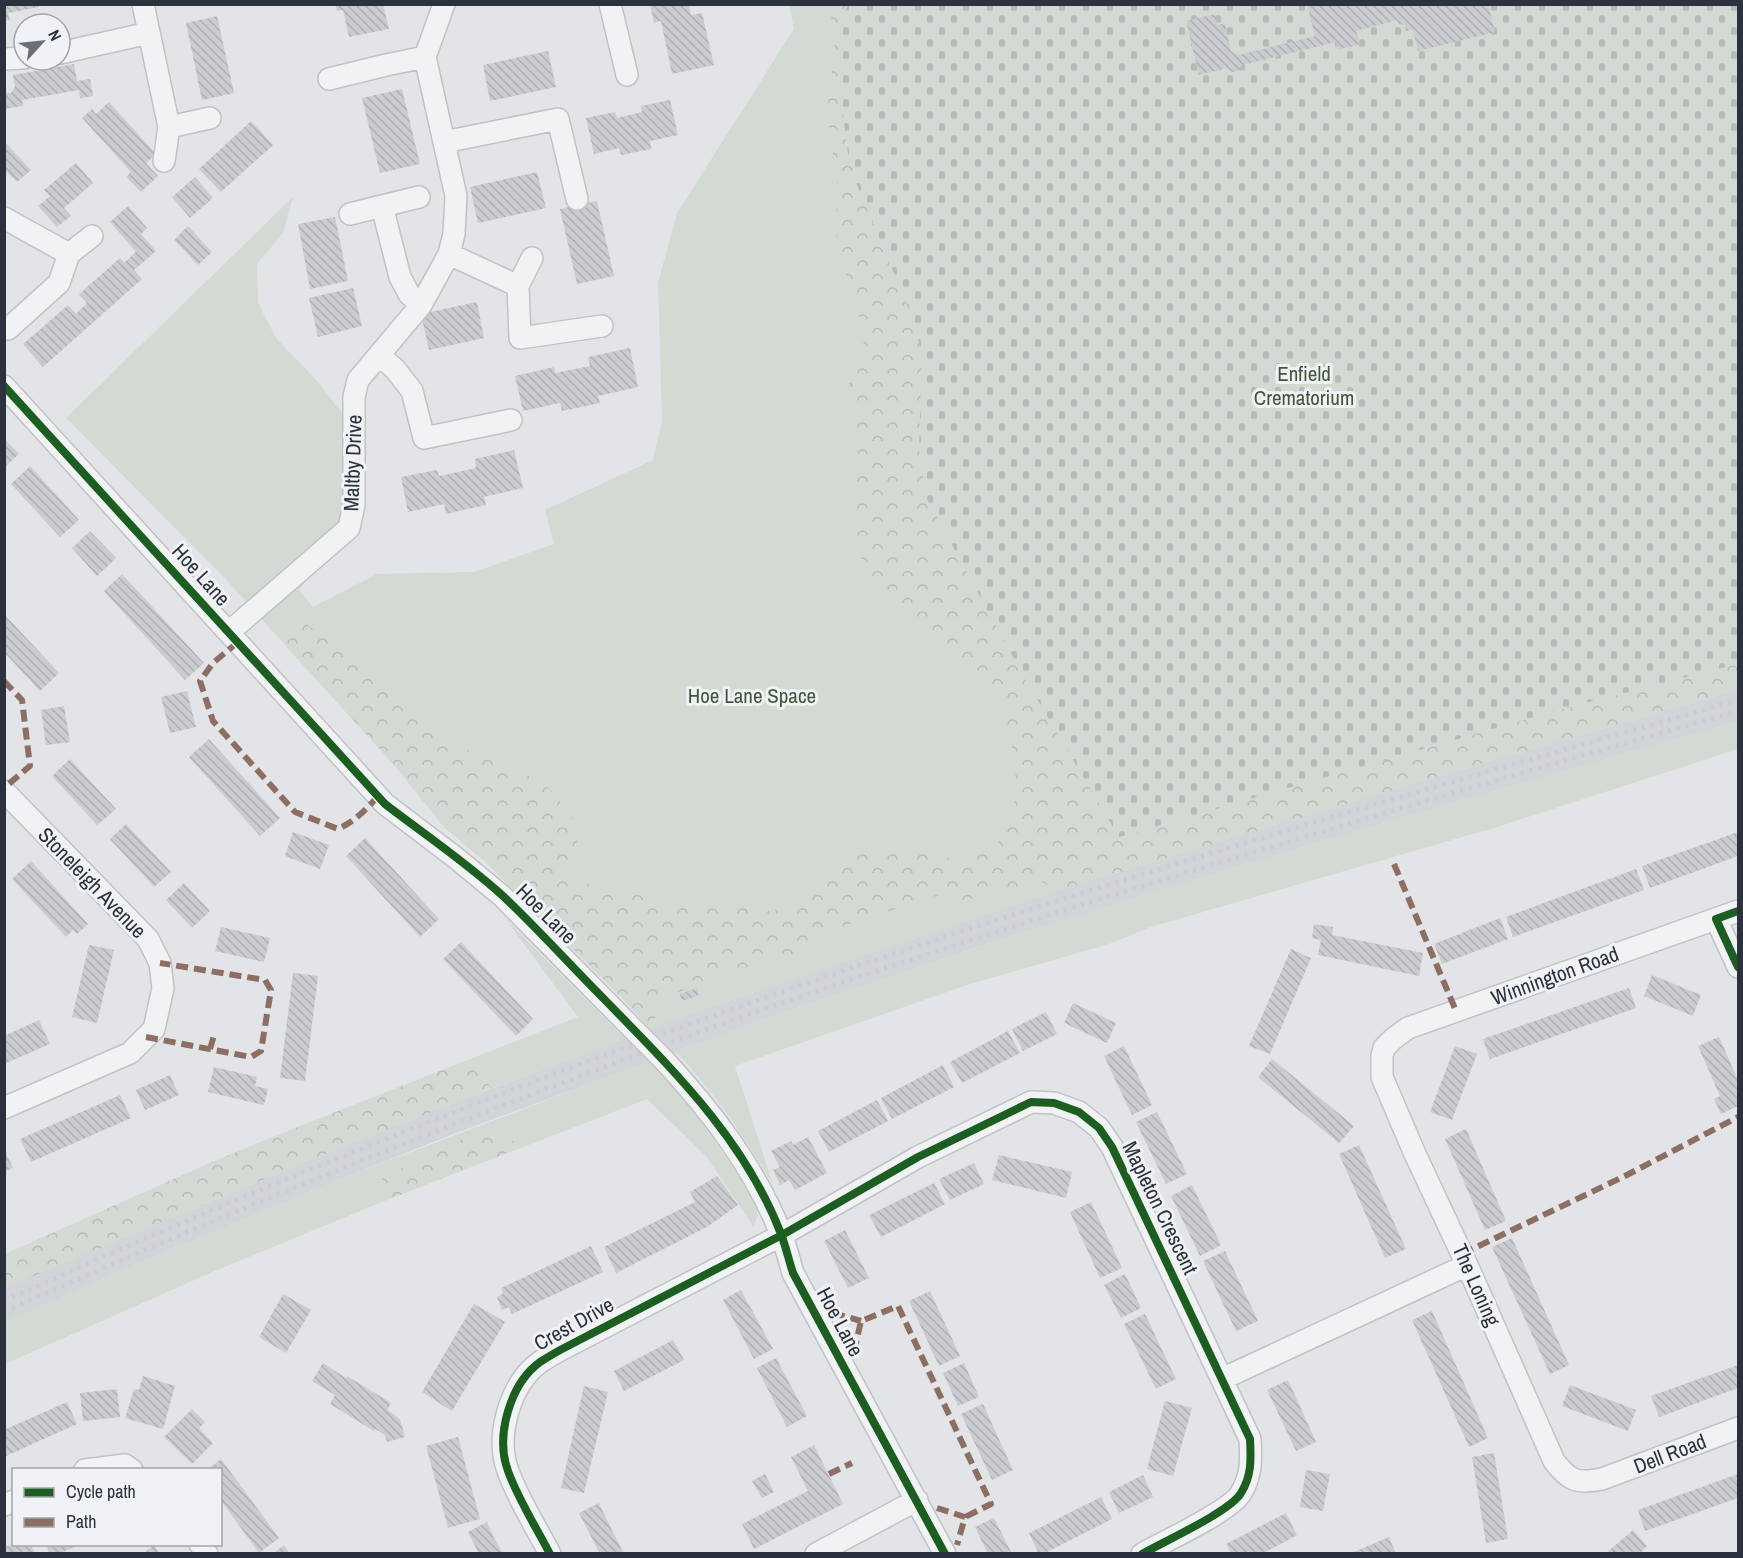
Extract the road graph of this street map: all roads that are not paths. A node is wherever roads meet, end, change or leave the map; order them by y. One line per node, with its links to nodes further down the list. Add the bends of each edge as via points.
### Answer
1 (143, 4): 4 (street)
2 (444, 4): 6 (street)
3 (610, 4): 7 (street)
4 (149, 33): 5 (street); 10 (street)
5 (72, 49)
6 (425, 57): 8 (street); 11 (street, Maltby Drive)
7 (627, 75)
8 (329, 79)
9 (210, 118): 10 (street)
10 (170, 127): 12 (street)
11 (444, 142): 14 (street, via 558,119); 20 (street, Maltby Drive, via 456,196 454,234)
12 (164, 161)
13 (419, 197): 15 (street)
14 (577, 199)
15 (382, 206): 16 (street); 23 (street, via 400,277 409,294)
16 (350, 214)
17 (4, 218): 19 (street)
18 (92, 236): 19 (street)
19 (69, 254): 25 (street, via 59,283)
20 (448, 254): 22 (street); 23 (street, Maltby Drive)
21 (532, 258): 22 (street)
22 (518, 286): 24 (street, via 520,338)
23 (421, 304): 26 (street, Maltby Drive)
24 (602, 326)
25 (8, 329)
26 (380, 355): 28 (street, via 412,391 423,438); 29 (street, Maltby Drive, via 358,380 354,397 354,505 350,528)
27 (4, 386): 29 (street, Hoe Lane)
28 (511, 420)
29 (229, 632): 36 (street, Hoe Lane, bridge, via 385,804 502,896 699,1098 759,1185)
30 (6, 798): 35 (street, Stoneleigh Avenue, via 147,939 160,963 163,988 154,1029 130,1053)
31 (1738, 911): 32 (street, Winnington Road)
32 (1716, 919): 33 (street); 34 (street, Winnington Road, via 1408,1028 1393,1038)
33 (1738, 967)
34 (1382, 1056): 37 (street, The Loning, via 1382,1077 1388,1094)
35 (4, 1108)
36 (782, 1235): 38 (street, Mapleton Crescent, via 918,1157 1031,1102 1054,1103 1079,1112 1099,1128 1112,1147); 43 (street, Hoe Lane, via 793,1274); 44 (street, Crest Drive, via 564,1348 539,1363 523,1382 505,1425 504,1455 507,1470)
37 (1467, 1265): 38 (street); 42 (street, The Loning, via 1554,1461 1575,1481)
38 (1222, 1379): 47 (street, Mapleton Crescent, via 1250,1439 1251,1467 1241,1495 1223,1510)
39 (1738, 1428): 42 (street, Dell Road)
40 (102, 1468): 41 (street)
41 (129, 1468)
42 (1602, 1479)
43 (917, 1500): 45 (street); 46 (street, Hoe Lane)
44 (549, 1554)
45 (816, 1554)
46 (945, 1554)
47 (1142, 1554)

